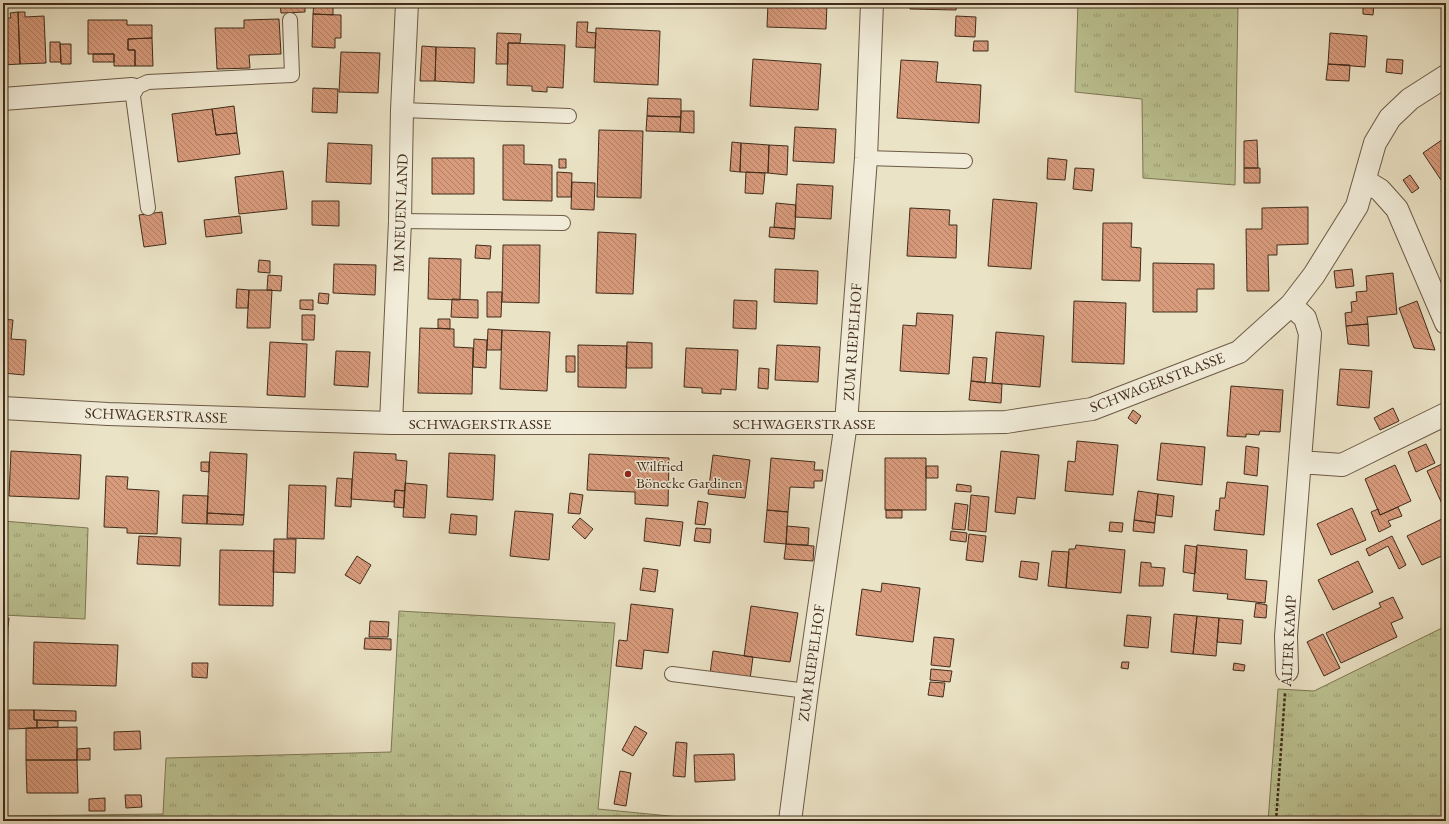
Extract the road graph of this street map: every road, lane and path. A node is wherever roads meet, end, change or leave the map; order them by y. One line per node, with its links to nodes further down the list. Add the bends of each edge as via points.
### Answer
1 (407, 3): 7 (street, IM NEUEN LAND)
2 (872, 3): 9 (street, ZUM RIEPELHOF)
3 (290, 20): 5 (lane, via 292,75 148,82)
4 (1444, 77): 11 (street, SCHWAGERSTRASSE, via 1410,99 1390,118 1375,143)
5 (132, 89): 6 (street); 12 (lane)
6 (3, 99)
7 (402, 110): 8 (lane); 13 (street, IM NEUEN LAND)
8 (568, 116)
9 (866, 158): 10 (lane); 20 (street, ZUM RIEPELHOF)
10 (965, 161)
11 (1365, 181): 15 (street, SCHWAGERSTRASSE, via 1357,206 1314,275); 16 (street, via 1380,190 1397,209)
12 (148, 208)
13 (400, 221): 14 (lane); 19 (street, IM NEUEN LAND)
14 (563, 223)
15 (1291, 305): 20 (street, SCHWAGERSTRASSE, via 1239,352 1092,409 1006,422); 21 (street, ALTER KAMP, via 1305,318 1310,334)
16 (1446, 323)
17 (3, 408): 19 (street, SCHWAGERSTRASSE)
18 (1446, 414): 21 (street, via 1342,465)
19 (391, 423): 20 (street, SCHWAGERSTRASSE)
20 (846, 423): 24 (street, ZUM RIEPELHOF)
21 (1300, 462): 22 (street, ALTER KAMP, via 1286,636)
22 (1287, 671): 26 (path, ALTER KAMP)
23 (672, 674): 24 (lane)
24 (807, 691): 25 (street, ZUM RIEPELHOF)
25 (790, 821)
26 (1276, 821)

